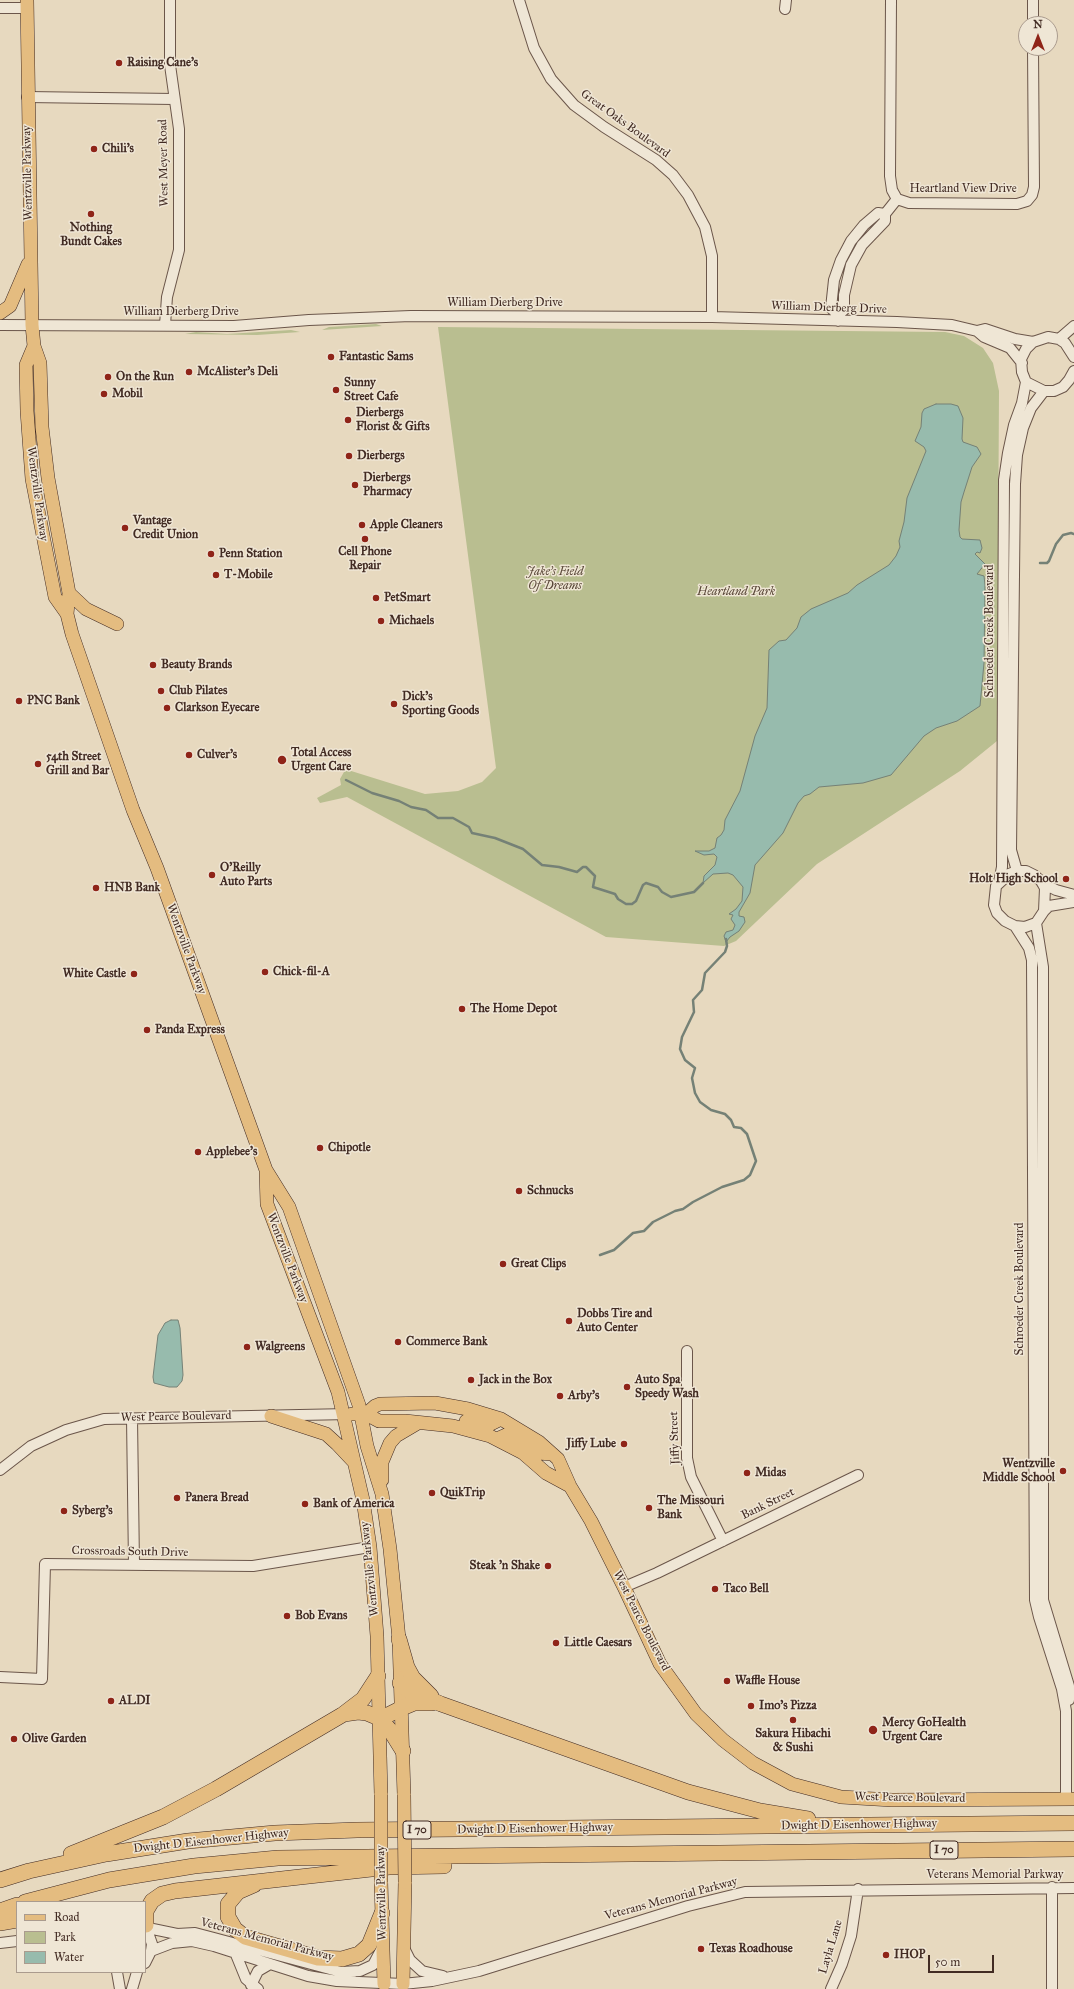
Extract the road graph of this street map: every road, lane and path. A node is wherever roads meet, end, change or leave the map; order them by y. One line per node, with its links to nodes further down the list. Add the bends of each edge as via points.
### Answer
1 (170, 0): 10 (street, West Meyer Road, via 170,65)
2 (519, 0): 14 (street, Great Oaks Boulevard, via 534,48 551,79 574,105 656,160 673,175 688,195 705,228 712,256)
3 (891, 0): 11 (street, Heartland View Drive, via 890,176)
4 (1033, 0): 7 (street)
5 (27, 4): 6 (street); 9 (main road, Wentzville Parkway)
6 (0, 8)
7 (1033, 16)
8 (1033, 56): 11 (street, Heartland View Drive, via 1034,187 1027,201 1017,204 909,203)
9 (27, 97): 10 (street); 12 (main road, Wentzville Parkway)
10 (174, 98): 18 (street, West Meyer Road, via 179,129 179,250 167,298)
11 (897, 200): 15 (street, via 885,214 885,222 862,245 851,264 844,295 844,310)
12 (30, 258): 13 (main road, via 10,306); 17 (main road, Wentzville Parkway)
13 (0, 313)
14 (712, 318): 15 (street, William Dierberg Drive); 18 (street, William Dierberg Drive, via 411,316 309,320 262,325)
15 (838, 318): 20 (street, William Dierberg Drive, via 952,325)
16 (0, 325): 17 (street, William Dierberg Drive)
17 (32, 325): 18 (street, William Dierberg Drive); 23 (main road, Wentzville Parkway)
18 (165, 325)
19 (1074, 326): 21 (street)
20 (978, 331): 22 (street, William Dierberg Drive, via 986,329); 25 (street, William Dierberg Drive, via 984,337 1010,348)
21 (1059, 339): 22 (street, via 1048,338); 24 (street)
22 (1033, 342): 25 (street, via 1026,349)
23 (34, 346): 29 (main road, Wentzville Parkway, via 40,363 42,427 48,478); 30 (main road, Wentzville Parkway, via 26,365 32,479 55,597)
24 (1073, 353)
25 (1022, 363): 27 (street)
26 (1074, 371): 28 (street, via 1070,380 1062,387)
27 (1026, 382): 28 (street); 33 (street, Schroeder Creek Boulevard, via 1014,425 1004,480 1002,867)
28 (1044, 391): 32 (street, Schroeder Creek Boulevard, via 1031,408 1024,428 1017,455 1015,484 1011,850)
29 (70, 593): 30 (main road, Wentzville Parkway); 31 (main road, via 86,609)
30 (67, 614): 40 (main road, Wentzville Parkway, via 133,810 157,868)
31 (117, 624)
32 (1017, 871): 33 (street); 34 (street, via 1026,871)
33 (999, 882): 39 (street, via 996,886 994,906 1005,921)
34 (1042, 883): 35 (street); 37 (street, via 1046,897)
35 (1074, 895)
36 (1074, 902): 37 (street, via 1049,906)
37 (1044, 911): 38 (street)
38 (1036, 922): 39 (street, via 1025,927); 59 (street, Schroeder Creek Boulevard, via 1043,967 1043,1594)
39 (1015, 926): 59 (street, Schroeder Creek Boulevard, via 1029,948 1032,960 1035,1582 1039,1617)
40 (266, 1170): 42 (main road, Wentzville Parkway, via 267,1204 338,1392); 42 (main road, Wentzville Parkway, via 289,1207 359,1405)
41 (687, 1351): 54 (street, Jiffy Street, via 687,1458 691,1477)
42 (355, 1414): 43 (street, West Pearce Boulevard); 45 (main road, West Pearce Boulevard, via 380,1404 435,1403); 46 (main road, West Pearce Boulevard, via 379,1421); 49 (main road, Wentzville Parkway); 53 (main road, Wentzville Parkway)
43 (271, 1416): 44 (street, West Pearce Boulevard); 49 (main road, via 326,1434)
44 (132, 1418): 50 (street, West Pearce Boulevard, via 104,1419 66,1430 31,1446); 56 (street)
45 (501, 1419): 46 (main road, via 488,1425 435,1417); 48 (main road, West Pearce Boulevard, via 539,1442)
46 (424, 1422): 47 (main road, West Pearce Boulevard, via 472,1430); 53 (main road, via 396,1436 385,1451 382,1462)
47 (497, 1439): 48 (main road, via 506,1435 512,1436 538,1453); 52 (main road, West Pearce Boulevard, via 523,1453 546,1473)
48 (552, 1454): 52 (main road, West Pearce Boulevard, via 558,1459)
49 (355, 1464): 55 (main road, Wentzville Parkway)
50 (0, 1470)
51 (858, 1475): 54 (street, Bank Street)
52 (570, 1486): 57 (main road, West Pearce Boulevard, via 591,1521)
53 (382, 1494): 58 (main road, Wentzville Parkway)
54 (723, 1541): 57 (street, Bank Street)
55 (370, 1547): 56 (street, Crossroads South Drive, via 253,1566); 60 (main road, Wentzville Parkway)
56 (134, 1565): 61 (street, Crossroads South Drive, via 45,1564 42,1679)
57 (624, 1587): 68 (main road, West Pearce Boulevard, via 660,1664 696,1714 723,1740 753,1763 792,1784 841,1796 892,1800)
58 (399, 1639): 62 (main road, Wentzville Parkway); 63 (highway, via 407,1668 413,1678)
59 (1055, 1653): 68 (street, Schroeder Creek Boulevard, via 1069,1686 1066,1711)
60 (378, 1676): 65 (highway, via 363,1699); 66 (main road, Wentzville Parkway)
61 (0, 1677)
62 (400, 1683): 63 (highway, via 408,1690); 64 (main road, Wentzville Parkway)
63 (441, 1704): 64 (highway, via 423,1702); 70 (highway, via 688,1792 760,1810)
64 (402, 1708): 66 (highway); 67 (main road, Wentzville Parkway)
65 (342, 1715): 66 (highway, via 348,1712 367,1712); 73 (highway, via 164,1817)
66 (380, 1719): 67 (highway); 82 (main road, Wentzville Parkway, bridge)
67 (403, 1751): 89 (main road, Wentzville Parkway, bridge)
68 (1070, 1799)
69 (1074, 1823): 70 (highway, Dwight D Eisenhower Highway / I 70)
70 (839, 1825): 73 (highway, Dwight D Eisenhower Highway / I 70, via 275,1833 106,1854)
71 (1074, 1849): 72 (highway, Dwight D Eisenhower Highway / I 70)
72 (666, 1852): 75 (highway, via 636,1861 389,1867); 79 (highway, Dwight D Eisenhower Highway / I 70, via 278,1858 194,1866 109,1880)
73 (29, 1870): 74 (highway, Dwight D Eisenhower Highway / I 70)
74 (0, 1880)
75 (279, 1880): 82 (highway, via 243,1889 232,1897 228,1904 228,1917 232,1926 241,1935 318,1958 342,1959 359,1954 369,1945); 85 (highway, via 244,1882 162,1894 152,1901 146,1911)
76 (1052, 1887): 77 (street, Veterans Memorial Parkway); 78 (street, Veterans Memorial Parkway); 105 (street)
77 (1074, 1888)
78 (858, 1890): 97 (street, Veterans Memorial Parkway, via 764,1891 734,1895 680,1908); 104 (street, Layla Lane, via 851,1936)
79 (29, 1901)
80 (16, 1905): 81 (highway)
81 (0, 1911)
82 (382, 1913): 88 (main road, Wentzville Parkway)
83 (16, 1920): 84 (highway)
84 (0, 1923)
85 (146, 1926): 90 (street, via 152,1944); 94 (street, Veterans Memorial Parkway, via 177,1934 195,1933)
86 (16, 1941): 87 (street)
87 (0, 1943)
88 (383, 1943): 94 (street, via 373,1966 360,1971); 99 (main road, Wentzville Parkway)
89 (403, 1944): 97 (street, via 410,1960 422,1971); 100 (main road, Wentzville Parkway)
90 (151, 1952): 91 (street, Veterans Memorial Parkway, via 172,1943 192,1940); 92 (street)
91 (235, 1952): 93 (street, Veterans Memorial Parkway); 101 (street, via 246,1979)
92 (146, 1961)
93 (270, 1964): 98 (street, Veterans Memorial Parkway, via 308,1976); 101 (street, via 258,1971)
94 (341, 1972): 98 (street, Veterans Memorial Parkway)
95 (117, 1973): 102 (street)
96 (137, 1973): 103 (street)
97 (453, 1977): 100 (street, Veterans Memorial Parkway)
98 (353, 1981): 99 (street, Veterans Memorial Parkway)
99 (384, 1984): 100 (street, Veterans Memorial Parkway)
100 (403, 1984)
101 (255, 1987)
102 (120, 1989)
103 (132, 1989)
104 (831, 1989)
105 (1052, 1989)

